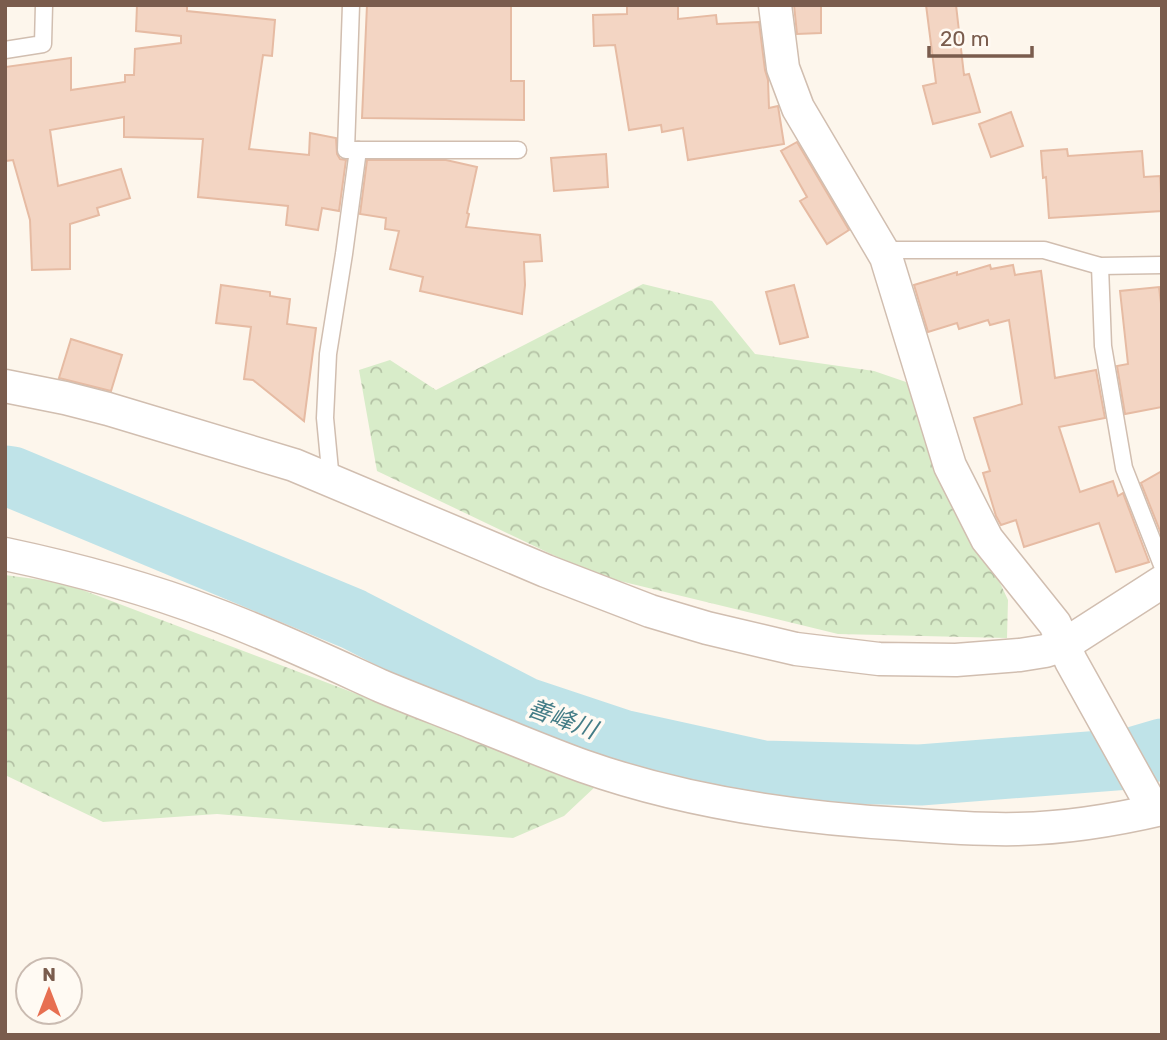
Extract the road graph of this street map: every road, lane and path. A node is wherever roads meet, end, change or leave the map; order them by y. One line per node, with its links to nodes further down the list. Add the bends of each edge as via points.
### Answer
1 (44, 5): 4 (lane, via 43,44)
2 (351, 5): 5 (lane, via 346,150)
3 (775, 5): 7 (street, via 783,68 798,108)
4 (5, 50)
5 (358, 150): 6 (lane); 11 (lane, via 328,354 325,418)
6 (518, 150)
7 (883, 250): 9 (lane, via 1044,250); 15 (street, via 950,466 987,538 1055,624)
8 (1162, 264): 9 (lane)
9 (1100, 266): 13 (lane, via 1103,346 1124,468)
10 (5, 386): 11 (street, via 161,424)
11 (331, 481): 15 (street, via 650,611 796,649 879,659)
12 (5, 554): 16 (street, via 113,580 215,614 514,740 653,787 800,815 942,827 1045,827)
13 (1162, 565)
14 (1162, 582): 15 (street)
15 (1067, 653): 16 (street)
16 (1157, 810)

